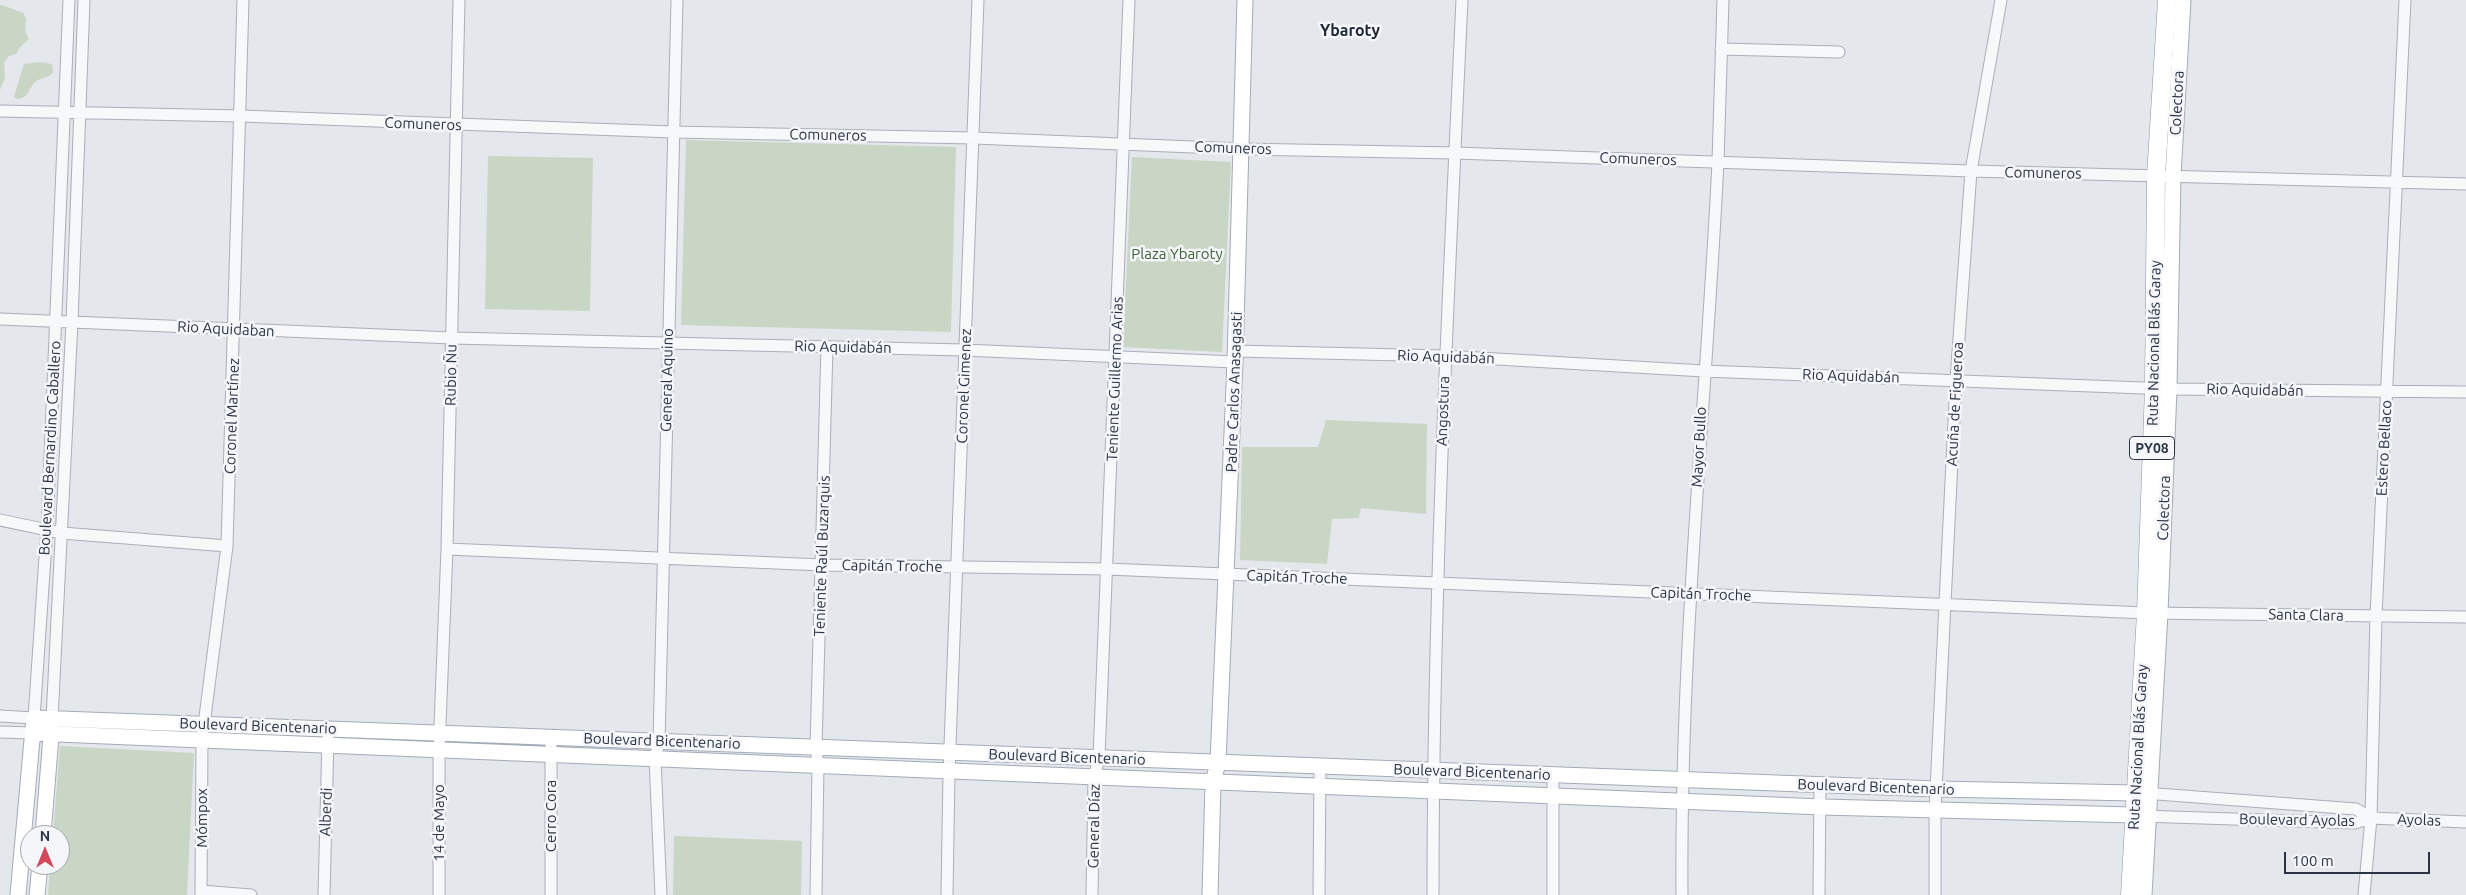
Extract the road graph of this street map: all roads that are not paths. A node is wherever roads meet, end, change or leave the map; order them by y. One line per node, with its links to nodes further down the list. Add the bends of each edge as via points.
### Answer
1 (69, 0): 18 (street, Boulevard Bernardino Caballero)
2 (84, 0): 19 (street, Boulevard Bernardino Caballero)
3 (243, 0): 20 (street, Coronel Martínez)
4 (459, 0): 21 (street, Rubio Ñu)
5 (677, 0): 22 (street, General Aquino)
6 (978, 0): 23 (street, Coronel Gimenez)
7 (1129, 0): 24 (street, Teniente Guillermo Arias)
8 (1245, 0): 25 (main road, Padre Carlos Anasagasti)
9 (1462, 0): 26 (street, Angostura)
10 (1723, 0): 15 (street, Mayor Bullo)
11 (2001, 0): 28 (street, Acuña de Figueroa)
12 (2167, 0): 29 (highway, Ruta Nacional Blás Garay / PY08)
13 (2183, 0): 29 (main road, Colectora)
14 (2405, 0): 30 (street, Estero Bellaco)
15 (1722, 49): 16 (street); 27 (street, Mayor Bullo)
16 (1839, 52)
17 (0, 111): 18 (street, Comuneros)
18 (64, 113): 19 (street, Comuneros); 33 (street, Boulevard Bernardino Caballero)
19 (82, 114): 20 (street, Comuneros); 34 (street, Boulevard Bernardino Caballero)
20 (241, 116): 21 (street, Comuneros); 35 (street, Coronel Martínez)
21 (456, 125): 22 (street, Comuneros); 36 (street, Rubio Ñu)
22 (673, 132): 23 (street, Comuneros); 37 (street, General Aquino)
23 (974, 138): 24 (street, Comuneros); 39 (street, Coronel Gimenez)
24 (1124, 145): 25 (street, Comuneros); 40 (street, Teniente Guillermo Arias)
25 (1242, 149): 26 (street, Comuneros); 41 (main road, Padre Carlos Anasagasti)
26 (1455, 153): 27 (street, Comuneros); 42 (street, Angostura)
27 (1718, 162): 28 (street, Comuneros); 43 (street, Mayor Bullo)
28 (1971, 171): 29 (street, Comuneros); 44 (street, Acuña de Figueroa)
29 (2165, 176): 30 (street, Comuneros); 45 (highway, Ruta Nacional Blás Garay / PY08)
30 (2397, 182): 31 (street, Comuneros); 46 (street, Estero Bellaco)
31 (2466, 184)
32 (0, 319): 33 (street, Rio Aquidaban)
33 (56, 321): 34 (street, Rio Aquidaban); 49 (street, Boulevard Bernardino Caballero)
34 (72, 322): 35 (street, Rio Aquidaban); 50 (street, Boulevard Bernardino Caballero)
35 (235, 330): 36 (street, Rio Aquidaban); 51 (street, Coronel Martínez)
36 (452, 338): 37 (street, Rio Aquidabán); 52 (street, Rubio Ñu)
37 (667, 344): 38 (street, Rio Aquidabán); 53 (street, General Aquino)
38 (827, 347): 39 (street, Rio Aquidabán); 54 (street, Teniente Raúl Buzarquis)
39 (964, 350): 40 (street, Rio Aquidabán); 55 (street, Coronel Gimenez)
40 (1116, 356): 41 (street, Rio Aquidabán); 56 (street, Teniente Guillermo Arias)
41 (1235, 356): 42 (street, Rio Aquidabán); 57 (main road, Padre Carlos Anasagasti)
42 (1445, 356): 43 (street, Rio Aquidabán); 58 (street, Angostura)
43 (1704, 371): 44 (street, Rio Aquidabán); 59 (street, Mayor Bullo)
44 (1956, 380): 45 (street, Rio Aquidabán); 60 (street, Acuña de Figueroa)
45 (2162, 388): 46 (street, Rio Aquidabán); 61 (highway, Ruta Nacional Blás Garay / PY08)
46 (2387, 392): 47 (street, Rio Aquidabán); 62 (street, Estero Bellaco)
47 (2466, 392)
48 (0, 520): 49 (street)
49 (47, 528): 50 (street); 67 (street, Boulevard Bernardino Caballero)
50 (62, 533): 51 (street); 65 (street, Boulevard Bernardino Caballero)
51 (227, 546): 66 (street, Coronel Martínez)
52 (447, 549): 53 (street, Capitán Troche); 70 (street, Rubio Ñu)
53 (663, 559): 54 (street, Capitán Troche); 74 (street, General Aquino)
54 (822, 565): 55 (street, Capitán Troche); 76 (street, Teniente Raúl Buzarquis)
55 (958, 567): 56 (street, Capitán Troche); 78 (street, Coronel Gimenez)
56 (1107, 569): 57 (street, Capitán Troche); 80 (street, Teniente Guillermo Arias)
57 (1226, 574): 58 (street, Capitán Troche); 82 (main road, Padre Carlos Anasagasti)
58 (1438, 583): 59 (street, Capitán Troche); 85 (street, Angostura)
59 (1690, 593): 60 (street, Capitán Troche); 89 (street, Mayor Bullo)
60 (1945, 604): 61 (street, Capitán Troche); 93 (street, Acuña de Figueroa)
61 (2153, 613): 62 (street, Santa Clara); 95 (highway, Ruta Nacional Blás Garay / PY08)
62 (2376, 616): 63 (street, Santa Clara); 101 (street, Estero Bellaco)
63 (2466, 617)
64 (0, 716): 67 (street, Boulevard Bicentenario)
65 (52, 718): 66 (main road, Boulevard Bicentenario); 67 (main road, Boulevard Bicentenario); 71 (main road, Boulevard Bernardino Caballero)
66 (204, 724): 68 (main road, Boulevard Bicentenario); 73 (street, Coronel Martínez)
67 (34, 726): 69 (street, Boulevard Bicentenario); 71 (main road, Boulevard Bicentenario); 106 (main road, Boulevard Bernardino Caballero)
68 (328, 729): 70 (main road, Boulevard Bicentenario); 75 (street, Alberdi)
69 (0, 732)
70 (440, 733): 72 (main road, Boulevard Bicentenario); 77 (street, Rubio Ñu)
71 (52, 734): 73 (main road, Boulevard Bicentenario); 103 (main road, Boulevard Bernardino Caballero)
72 (551, 737): 74 (main road, Boulevard Bicentenario); 79 (street, Cerro Cora)
73 (202, 740): 75 (main road, Boulevard Bicentenario); 105 (street, Mómpox)
74 (659, 742): 76 (main road, Boulevard Bicentenario); 81 (street, General Aquino)
75 (328, 746): 77 (main road, Boulevard Bicentenario); 109 (street, Alberdi)
76 (816, 747): 78 (main road, Boulevard Bicentenario); 83 (street, Teniente Raúl Buzarquis)
77 (439, 750): 79 (main road, Boulevard Bicentenario); 110 (street, 14 de Mayo)
78 (951, 752): 80 (main road, Boulevard Bicentenario); 86 (street, Coronel Gimenez)
79 (551, 755): 81 (main road, Boulevard Bicentenario); 111 (street, Cerro Cora)
80 (1099, 758): 82 (main road, Boulevard Bicentenario); 88 (street, General Díaz)
81 (655, 759): 83 (main road, Boulevard Bicentenario); 112 (street, General Aquino)
82 (1218, 762): 84 (main road, Boulevard Bicentenario); 90 (main road, Padre Carlos Anasagasti)
83 (818, 766): 86 (main road, Boulevard Bicentenario); 113 (street, Teniente Raúl Buzarquis)
84 (1320, 766): 85 (main road, Boulevard Bicentenario); 92 (street)
85 (1434, 770): 87 (main road, Boulevard Bicentenario); 94 (street, Angostura)
86 (949, 772): 88 (main road, Boulevard Bicentenario); 114 (street, Coronel Gimenez)
87 (1553, 775): 89 (main road, Boulevard Bicentenario); 96 (street)
88 (1094, 777): 90 (main road, Boulevard Bicentenario); 115 (street, General Díaz)
89 (1683, 780): 91 (main road, Boulevard Bicentenario); 97 (street, Mayor Bullo)
90 (1214, 783): 92 (main road, Boulevard Bicentenario); 116 (main road, Padre Carlos Anasagasti)
91 (1820, 785): 93 (main road, Boulevard Bicentenario); 98 (street)
92 (1319, 787): 94 (main road, Boulevard Bicentenario); 117 (street)
93 (1937, 789): 95 (main road, Boulevard Bicentenario); 99 (street, Acuña de Figueroa)
94 (1433, 791): 96 (main road, Boulevard Bicentenario); 118 (street, Angostura)
95 (2141, 793): 100 (highway, Ruta Nacional Blás Garay / PY08); 101 (street, Boulevard Ayolas, via 2356,809)
96 (1553, 796): 97 (main road, Boulevard Bicentenario); 119 (street)
97 (1681, 801): 98 (main road, Boulevard Bicentenario); 120 (street, Mayor Bullo)
98 (1822, 807): 99 (main road, Boulevard Bicentenario); 121 (street)
99 (1936, 811): 100 (main road, Boulevard Bicentenario); 122 (street, Acuña de Figueroa)
100 (2141, 816): 101 (street, Boulevard Ayolas, via 2355,823); 123 (highway, Ruta Nacional Blás Garay / PY08); 124 (main road)
101 (2371, 818): 102 (street, Ayolas); 125 (street, Estero Bellaco)
102 (2466, 822)
103 (44, 825)
104 (39, 875): 107 (main road)
105 (201, 893): 108 (street)
106 (18, 895)
107 (38, 895)
108 (251, 895)
109 (324, 895)
110 (439, 895)
111 (551, 895)
112 (661, 895)
113 (816, 895)
114 (947, 895)
115 (1092, 895)
116 (1210, 895)
117 (1319, 895)
118 (1433, 895)
119 (1553, 895)
120 (1682, 895)
121 (1819, 895)
122 (1935, 895)
123 (2130, 895)
124 (2144, 895)
125 (2364, 895)

